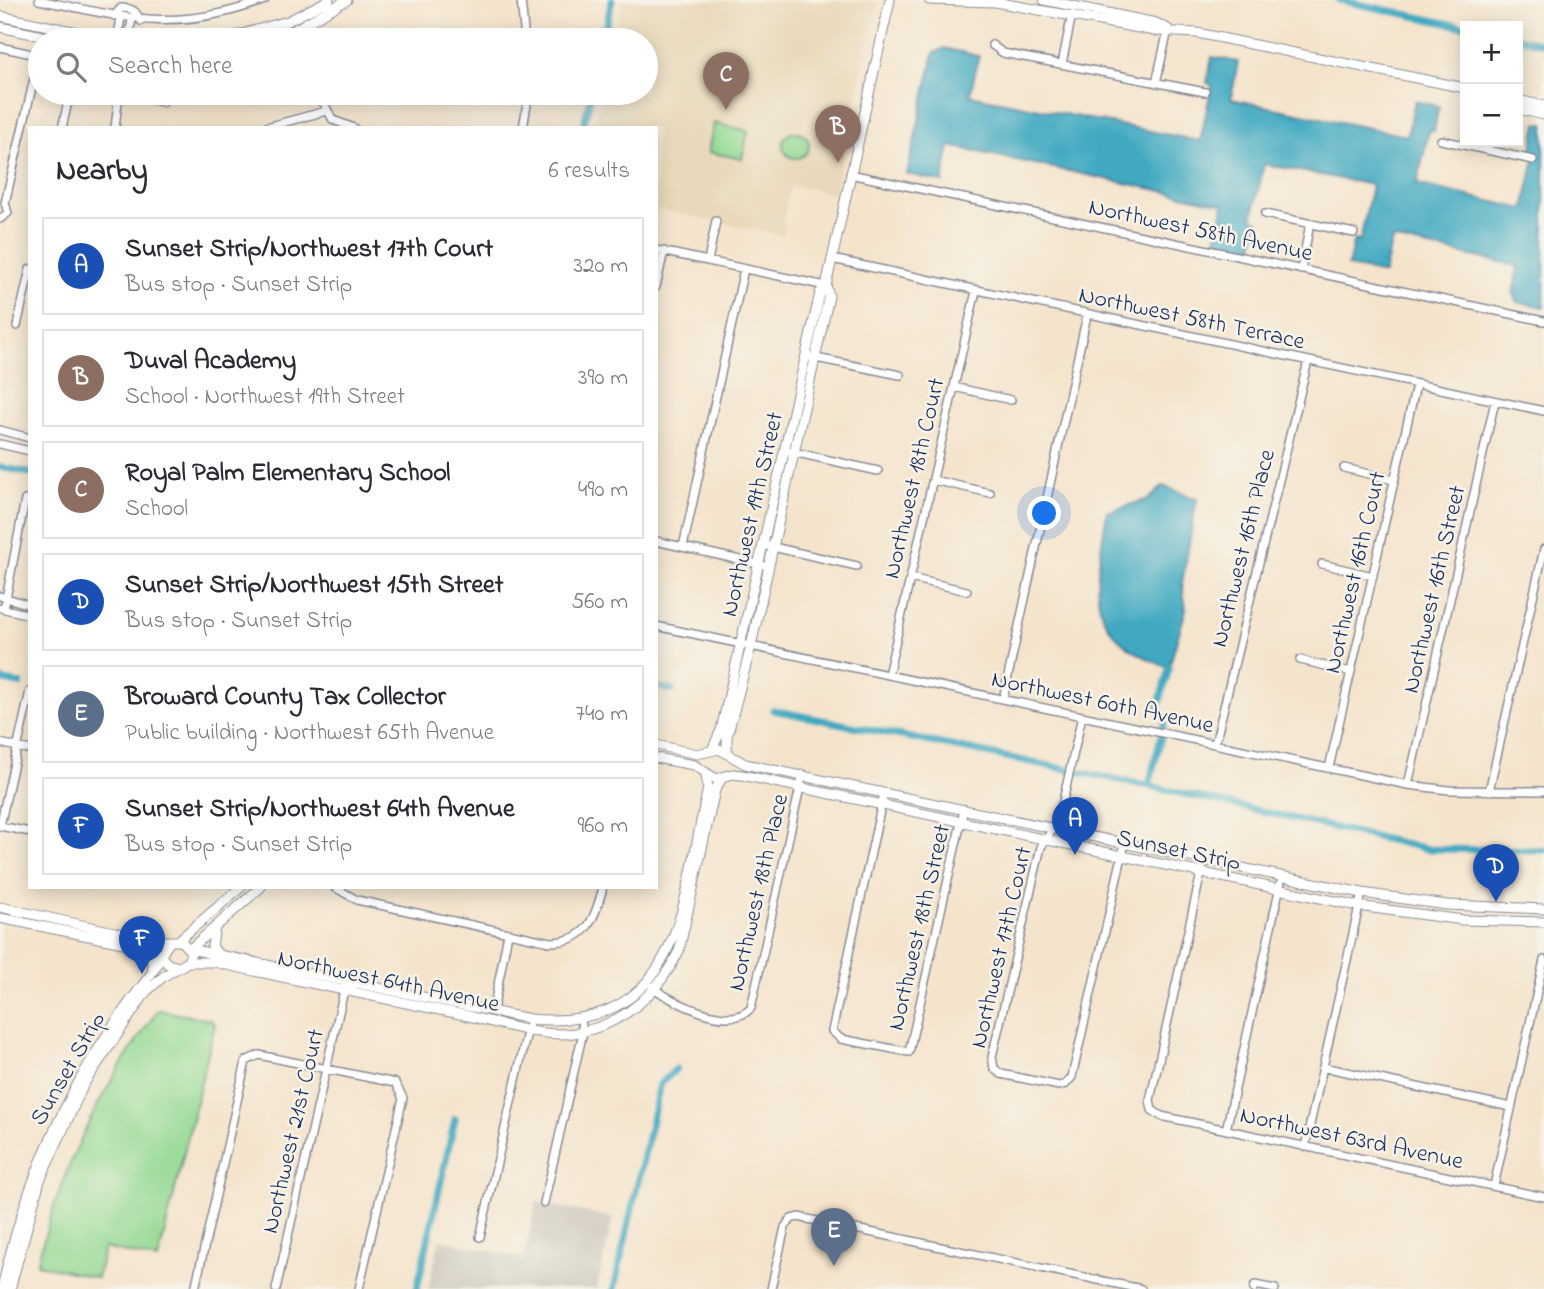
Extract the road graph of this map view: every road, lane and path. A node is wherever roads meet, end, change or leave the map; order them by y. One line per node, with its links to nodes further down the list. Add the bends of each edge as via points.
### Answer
1 (39, 0): 11 (street)
2 (265, 0): 13 (street, via 232,13)
3 (328, 0): 14 (street)
4 (347, 0): 21 (street)
5 (521, 0): 22 (street)
6 (890, 0): 53 (street, Northwest 19th Street)
7 (929, 0): 9 (street)
8 (1044, 0): 9 (street)
9 (1072, 11): 23 (street, via 1155,31); 28 (street)
10 (0, 16): 16 (street)
11 (118, 17): 12 (street); 13 (street, via 121,8 129,8); 17 (street)
12 (132, 20): 13 (street); 18 (street)
13 (142, 21)
14 (288, 21): 19 (street); 20 (street)
15 (0, 27): 24 (street)
16 (58, 28)
17 (117, 28)
18 (130, 28)
19 (263, 28)
20 (291, 28)
21 (306, 28)
22 (524, 28)
23 (1168, 29): 29 (street); 30 (street)
24 (28, 33)
25 (992, 45): 28 (street, via 1003,53)
26 (0, 47): 27 (street)
27 (28, 53)
28 (1062, 64): 29 (street)
29 (1156, 83): 32 (street)
30 (1443, 85): 31 (street); 33 (street)
31 (1460, 87)
32 (1205, 92)
33 (1460, 92)
34 (28, 101): 54 (street)
35 (1523, 101): 40 (street)
36 (67, 105): 44 (street)
37 (118, 105): 45 (street)
38 (323, 105): 42 (street)
39 (527, 105): 48 (street)
40 (1544, 106)
41 (1523, 110): 43 (street)
42 (326, 111): 46 (street); 47 (street, via 333,120)
43 (1544, 115)
44 (62, 126)
45 (115, 126)
46 (270, 126)
47 (349, 126)
48 (523, 126)
49 (1441, 139): 50 (street)
50 (1460, 142)
51 (1490, 147): 52 (street)
52 (1533, 160)
53 (850, 174): 61 (street, Northwest 19th Street); 65 (street, Northwest 58th Avenue)
54 (2, 204): 56 (street, via 8,213)
55 (1265, 214): 58 (street)
56 (0, 221)
57 (716, 221): 62 (street)
58 (1310, 224): 59 (street); 65 (street)
59 (1354, 233)
60 (660, 251): 62 (street); 64 (street)
61 (832, 259): 67 (street, Northwest 19th Street); 68 (street, Northwest 58th Terrace)
62 (708, 261): 63 (street)
63 (744, 268): 67 (street); 94 (street)
64 (658, 269)
65 (1301, 270): 71 (street, Northwest 58th Avenue)
66 (28, 286): 69 (street)
67 (826, 286): 73 (street, Northwest 19th Street, via 820,293)
68 (976, 291): 70 (street, Northwest 58th Terrace); 77 (street, Northwest 18th Court)
69 (26, 304): 72 (street)
70 (1087, 315): 74 (street, Northwest 58th Terrace); 111 (street)
71 (1544, 321)
72 (17, 326)
73 (810, 357): 75 (street); 85 (street, Northwest 19th Street)
74 (1308, 361): 76 (street, Northwest 58th Terrace); 115 (street, Northwest 16th Place)
75 (900, 375)
76 (1416, 385): 79 (street, Northwest 58th Terrace); 89 (street, Northwest 16th Court)
77 (954, 387): 78 (street); 88 (street, Northwest 18th Court)
78 (1011, 400)
79 (1495, 401): 80 (street, Northwest 58th Terrace); 126 (street, Northwest 16th Street)
80 (1544, 411)
81 (0, 430): 82 (street)
82 (28, 437)
83 (0, 444): 84 (street)
84 (28, 451)
85 (789, 452): 87 (street); 93 (street, Northwest 19th Street)
86 (1344, 468): 89 (street)
87 (878, 471)
88 (933, 480): 90 (street); 100 (street, Northwest 18th Court)
89 (1394, 480): 99 (street, Northwest 16th Court)
90 (990, 493)
91 (25, 500): 102 (street)
92 (658, 541): 94 (street)
93 (769, 546): 97 (street, Northwest 19th Street); 98 (street)
94 (683, 547): 97 (street)
95 (1544, 549): 129 (street)
96 (1322, 565): 99 (street)
97 (764, 566): 107 (street, Northwest 19th Street)
98 (857, 566)
99 (1373, 576): 109 (street, Northwest 16th Court)
100 (910, 578): 101 (street); 110 (street, Northwest 18th Court)
101 (967, 591)
102 (3, 597): 103 (street); 104 (street)
103 (28, 603)
104 (2, 608): 105 (street)
105 (28, 614)
106 (658, 626): 107 (street, Northwest 60th Avenue)
107 (746, 645): 110 (street, Northwest 60th Avenue); 119 (street, Northwest 19th Street, via 719,741); 120 (street, Northwest 19th Street, via 727,735)
108 (1300, 660): 109 (street)
109 (1351, 672): 122 (street, Northwest 16th Court)
110 (888, 675): 111 (street, Northwest 60th Avenue)
111 (1003, 699): 113 (street, Northwest 60th Avenue)
112 (28, 700): 117 (street)
113 (1082, 716): 115 (street, Northwest 60th Avenue); 135 (street, Northwest 17th Court, via 1059,819)
114 (0, 743): 117 (street)
115 (1215, 744): 122 (street, Northwest 60th Avenue)
116 (658, 745): 119 (street, via 693,753)
117 (17, 747): 118 (street); 134 (street)
118 (28, 750)
119 (709, 751): 120 (street); 123 (street, via 703,761)
120 (729, 755): 124 (street, Sunset Strip, via 745,764); 125 (street, via 732,769)
121 (658, 758): 123 (street, via 689,764)
122 (1329, 768): 126 (street, Northwest 60th Avenue)
123 (706, 774): 125 (street); 167 (street, via 708,788 677,928)
124 (803, 774): 127 (street, Northwest 18th Place); 130 (street, Sunset Strip)
125 (725, 777): 127 (street, Sunset Strip, via 742,775); 167 (street, via 715,790 679,951 668,974)
126 (1408, 785): 129 (street, Northwest 60th Avenue)
127 (800, 789): 131 (street, Sunset Strip); 167 (street, Northwest 18th Place, via 751,1008 735,1018 688,1008)
128 (1544, 791): 129 (street, Northwest 60th Avenue)
129 (1489, 792)
130 (884, 793): 131 (street); 132 (street, Sunset Strip)
131 (881, 806): 133 (street, Sunset Strip); 133 (street, Northwest 18th Street, via 832,1031 841,1039 909,1052)
132 (964, 809): 133 (street, Northwest 18th Street); 135 (street, Sunset Strip)
133 (961, 823): 137 (street, Sunset Strip)
134 (0, 826): 136 (street)
135 (1053, 828): 137 (street, Northwest 17th Court); 138 (street, Sunset Strip)
136 (28, 832)
137 (1043, 840): 139 (street, Sunset Strip); 139 (street, Northwest 17th Court, via 992,1057 1001,1074 1059,1086 1072,1077)
138 (1125, 843): 139 (street); 140 (street, Sunset Strip)
139 (1122, 856): 141 (street, Sunset Strip)
140 (1204, 860): 141 (street); 142 (street, Sunset Strip)
141 (1201, 873): 147 (street, Sunset Strip); 175 (street, Northwest 63rd Avenue, via 1150,1100 1153,1111 1161,1116)
142 (1282, 877): 147 (street); 148 (street, Sunset Strip)
143 (239, 889): 158 (street)
144 (259, 889): 156 (street)
145 (338, 889): 157 (street, via 357,900)
146 (602, 889): 157 (street, via 587,930 564,942)
147 (1279, 890): 149 (street, Sunset Strip); 175 (street)
148 (1362, 893): 149 (street); 151 (street, Sunset Strip)
149 (1358, 906): 154 (street, Sunset Strip); 172 (street)
150 (0, 907): 158 (street)
151 (1499, 908): 152 (street, Sunset Strip); 154 (street)
152 (1544, 909)
153 (0, 918): 159 (street)
154 (1499, 922): 155 (street, Sunset Strip)
155 (1544, 922)
156 (215, 927): 160 (street); 161 (street, via 211,943)
157 (508, 933): 168 (street)
158 (174, 941): 160 (street, via 188,944); 162 (street)
159 (144, 947): 162 (street); 165 (street)
160 (190, 949): 161 (street, Northwest 64th Avenue); 164 (street)
161 (219, 956): 166 (street, Northwest 64th Avenue)
162 (163, 957): 164 (street, via 168,964); 165 (street, Sunset Strip)
163 (1544, 960): 174 (street)
164 (183, 964): 166 (street, Northwest 64th Avenue, via 214,962); 183 (street, Sunset Strip, via 146,992 77,1097 37,1187)
165 (153, 971): 182 (street, Sunset Strip, via 104,1035 56,1120 27,1192)
166 (345, 986): 168 (street, Northwest 64th Avenue); 170 (street, Northwest 64th Avenue); 173 (street, Northwest 21st Court)
167 (651, 987): 169 (street); 171 (street, via 625,1013)
168 (493, 1012): 170 (street, Northwest 64th Avenue)
169 (581, 1020): 170 (street, Northwest 64th Avenue); 171 (street)
170 (529, 1024): 171 (street, Northwest 64th Avenue); 180 (street)
171 (583, 1032): 179 (street)
172 (1322, 1067): 174 (street); 176 (street)
173 (327, 1068): 184 (street, via 259,1055 246,1061); 185 (street, Northwest 21st Court); 186 (street, via 395,1083 403,1098)
174 (1511, 1107): 177 (street)
175 (1226, 1130): 176 (street, Northwest 63rd Avenue)
176 (1305, 1147): 177 (street, Northwest 63rd Avenue)
177 (1494, 1186): 178 (street, Northwest 63rd Avenue)
178 (1544, 1197)
179 (544, 1203)
180 (480, 1237)
181 (1254, 1287): 189 (street)
182 (2, 1289)
183 (10, 1289)
184 (195, 1289)
185 (276, 1289)
186 (359, 1289)
187 (771, 1289): 188 (street, via 785,1227 798,1217)
188 (1141, 1289)
189 (1275, 1289)

